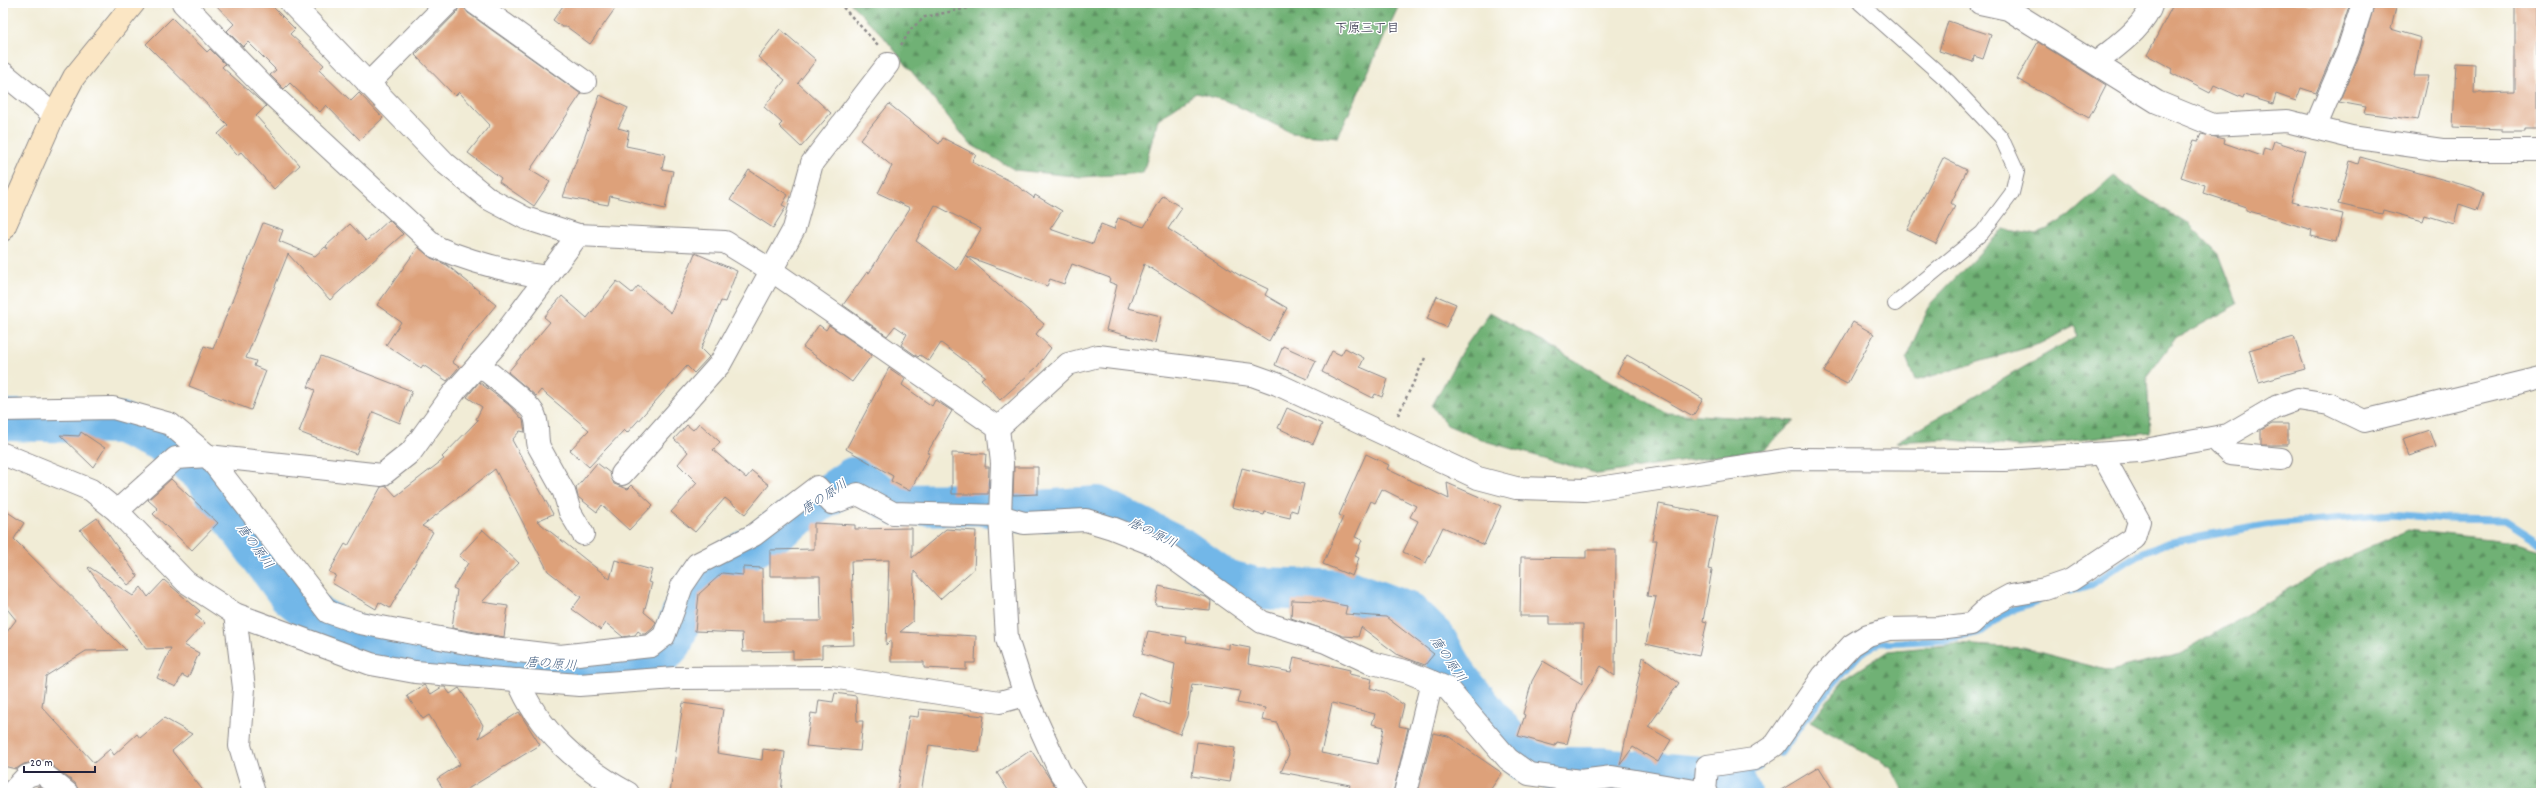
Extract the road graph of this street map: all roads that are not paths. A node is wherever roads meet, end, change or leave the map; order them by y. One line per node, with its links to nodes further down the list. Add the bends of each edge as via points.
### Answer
1 (134, 3): 16 (main road, via 74,77)
2 (183, 3): 22 (street, via 268,91 436,247 456,256 519,273)
3 (291, 3): 15 (street)
4 (448, 3): 15 (street)
5 (475, 3): 14 (street)
6 (1860, 3): 23 (lane, via 1949,82 2001,137 2017,172 2012,193 1982,233)
7 (1980, 3): 10 (street)
8 (2152, 3): 11 (street, via 2150,10 2131,34)
9 (2362, 3): 17 (street, via 2348,50)
10 (2009, 6): 11 (street)
11 (2096, 63): 17 (street, via 2157,102 2213,125 2287,121)
12 (888, 64): 21 (street, via 812,163 794,229)
13 (3, 73): 16 (street)
14 (585, 82)
15 (368, 84): 20 (street, via 445,163 489,199 525,218)
16 (54, 115): 19 (main road)
17 (2315, 128): 18 (street, via 2351,137 2442,150)
18 (2541, 150)
19 (3, 230)
20 (578, 235): 21 (street, via 725,242); 22 (street)
21 (771, 270): 27 (street); 33 (street, via 720,364)
22 (547, 277): 24 (street, via 497,344)
23 (1895, 304)
24 (478, 364): 31 (street, via 455,390 411,452 382,475); 36 (street, via 534,412 538,425 539,447 564,492 570,512)
25 (2541, 378): 28 (street, via 2364,421 2329,404 2298,399 2274,408 2228,435)
26 (3, 410): 31 (street, via 113,408 170,424)
27 (998, 428): 30 (street, via 1068,364 1098,356 1252,375 1277,384 1478,478 1516,488 1585,490 1721,471 1791,458 2005,460); 35 (street, via 1002,463)
28 (2214, 438): 30 (street, via 2139,451); 32 (street, via 2230,454)
29 (3, 454): 34 (street, via 91,490)
30 (2102, 454): 42 (street, via 2139,521 2134,538 2071,580 2045,589 2011,595 1989,607 1972,624 1939,628 1889,629 1868,635 1852,645 1823,676 1776,745 1754,759 1707,766)
31 (208, 456): 34 (street, via 176,458); 38 (street, via 328,612 360,623 493,648)
32 (2281, 459)
33 (622, 474)
34 (117, 511): 37 (street, via 186,582)
35 (1000, 516): 38 (street, via 893,513 858,494 832,503 817,487 754,535 698,564 682,586 664,636 651,646 560,656); 40 (street, via 1024,523 1086,520 1112,528 1155,545 1262,622 1326,642 1369,662 1408,672); 41 (street, via 1007,638)
36 (583, 534)
37 (235, 614): 39 (street, via 371,664 415,672); 45 (street, via 244,688 240,746)
38 (537, 653): 39 (street)
39 (526, 681): 41 (street, via 579,685 675,678 831,677 1000,702); 46 (street, via 526,701 565,749 601,778)
40 (1432, 682): 42 (street, via 1447,688 1508,759 1529,774 1580,782 1612,777); 48 (street)
41 (1025, 695): 47 (street, via 1060,772)
42 (1706, 792)
43 (11, 793): 44 (street, via 27,776 41,772)
44 (67, 793)
45 (254, 793)
46 (628, 793)
47 (1075, 793)
48 (1405, 793)

